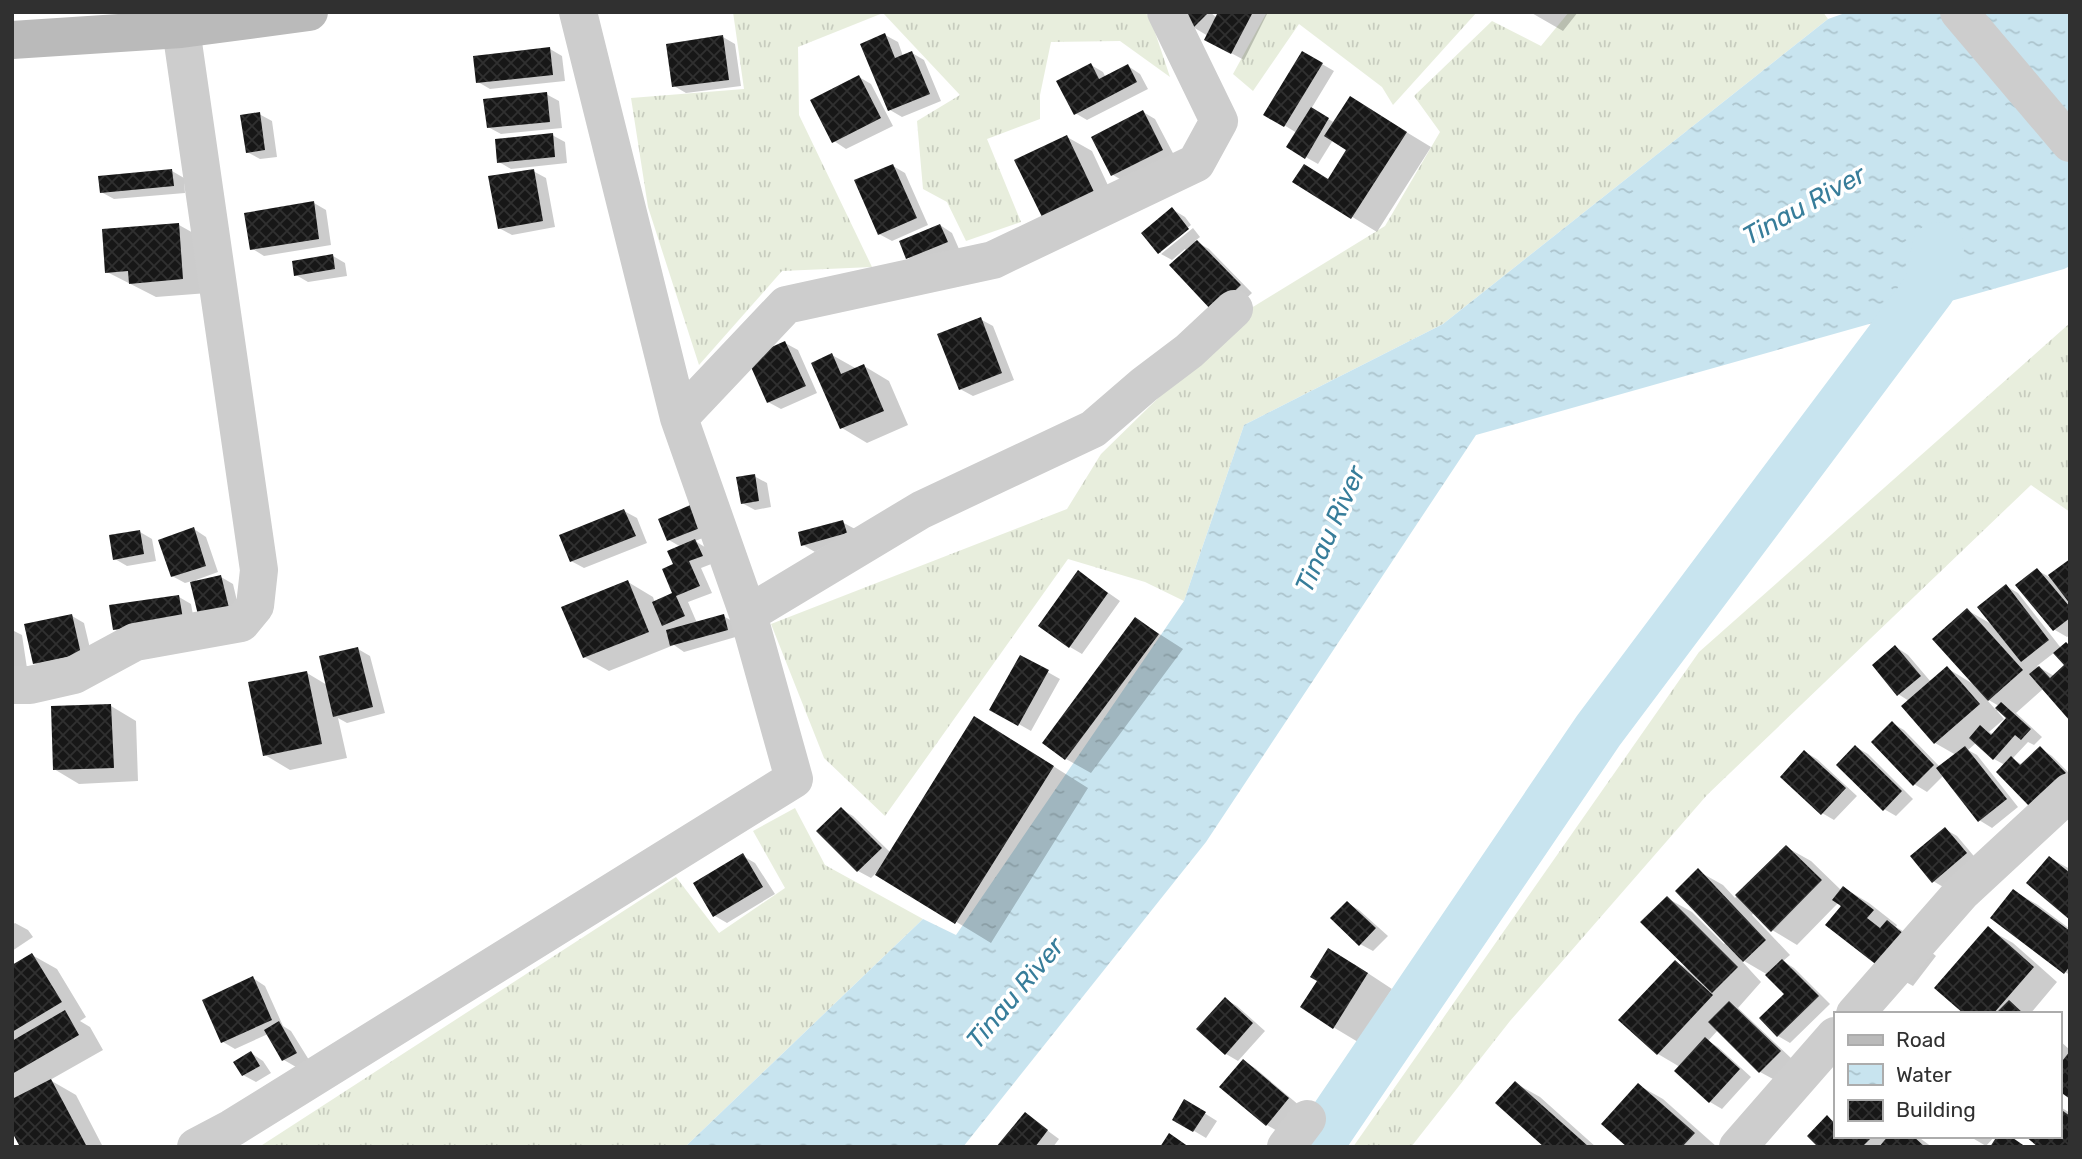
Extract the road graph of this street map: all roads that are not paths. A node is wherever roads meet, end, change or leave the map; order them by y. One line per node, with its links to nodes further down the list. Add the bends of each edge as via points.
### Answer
1 (309, 12): 5 (street)
2 (578, 12): 9 (street)
3 (1166, 12): 9 (street, via 1219,121 1196,163 993,260 786,305)
4 (1959, 12): 7 (street)
5 (181, 29): 6 (street); 11 (street, via 259,570 255,606 241,623 135,642 74,674)
6 (12, 40)
7 (2070, 143)
8 (1234, 309): 10 (street, via 1093,429 920,510)
9 (679, 418): 10 (street)
10 (748, 614): 15 (street, via 794,779)
11 (12, 685)
12 (2070, 792): 13 (street, via 1962,892)
13 (1857, 1012)
14 (1834, 1037): 16 (street)
15 (196, 1147)
16 (1738, 1147)

